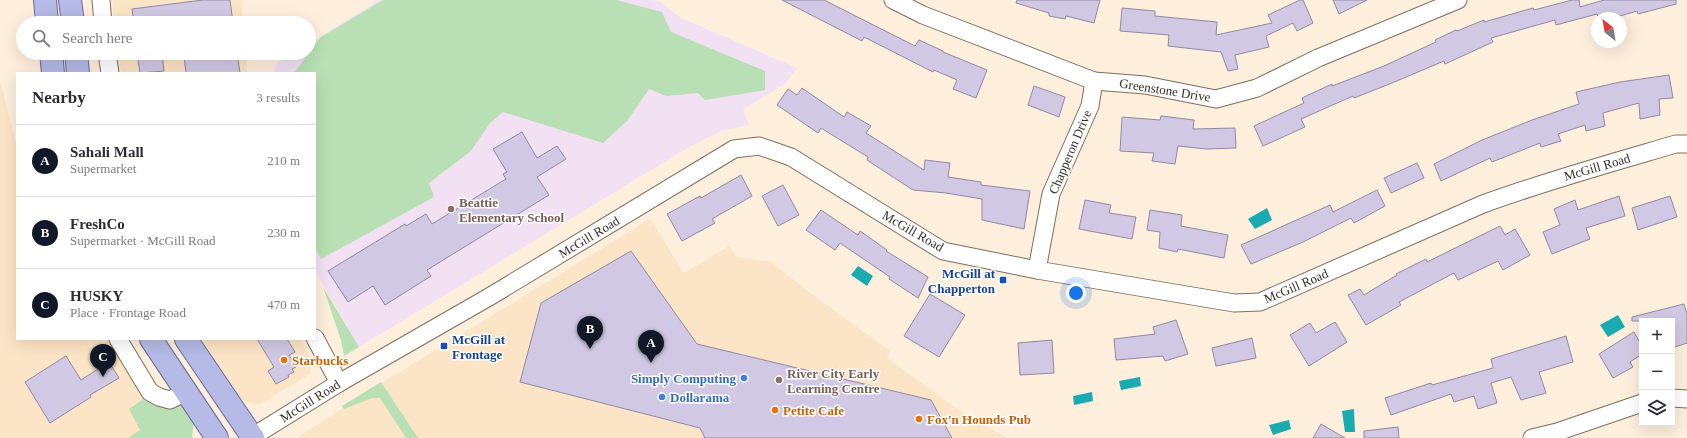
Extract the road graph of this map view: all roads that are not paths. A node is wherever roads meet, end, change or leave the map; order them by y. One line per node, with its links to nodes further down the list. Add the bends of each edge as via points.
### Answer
1 (45, 0): 6 (main road)
2 (70, 0): 7 (main road)
3 (101, 0): 8 (street)
4 (893, 0): 15 (street, Greenstone Drive, via 923,15)
5 (1458, 0): 15 (street, Greenstone Drive, via 1318,58 1257,88 1216,99 1145,85)
6 (46, 16)
7 (72, 16)
8 (102, 16)
9 (52, 60): 12 (main road)
10 (77, 60): 13 (main road)
11 (108, 60): 14 (street)
12 (53, 72)
13 (78, 72)
14 (110, 72)
15 (1094, 81): 17 (street, Chapperon Drive, via 1090,106 1051,194)
16 (1687, 144): 17 (street, McGill Road, via 1676,144 1567,176 1483,204 1260,302 1234,303)
17 (1037, 270): 22 (street, McGill Road, via 942,250 791,157 759,146 734,149 489,297)
18 (119, 340): 23 (street, via 150,392 170,400)
19 (152, 340): 23 (main road)
20 (187, 340): 29 (main road)
21 (316, 340): 22 (street)
22 (339, 383): 29 (street, McGill Road)
23 (186, 392): 28 (main road)
24 (1675, 398): 25 (street)
25 (1687, 399)
26 (1639, 403): 27 (street)
27 (1558, 435): 30 (street)
28 (217, 438)
29 (252, 438)
30 (1532, 438)

